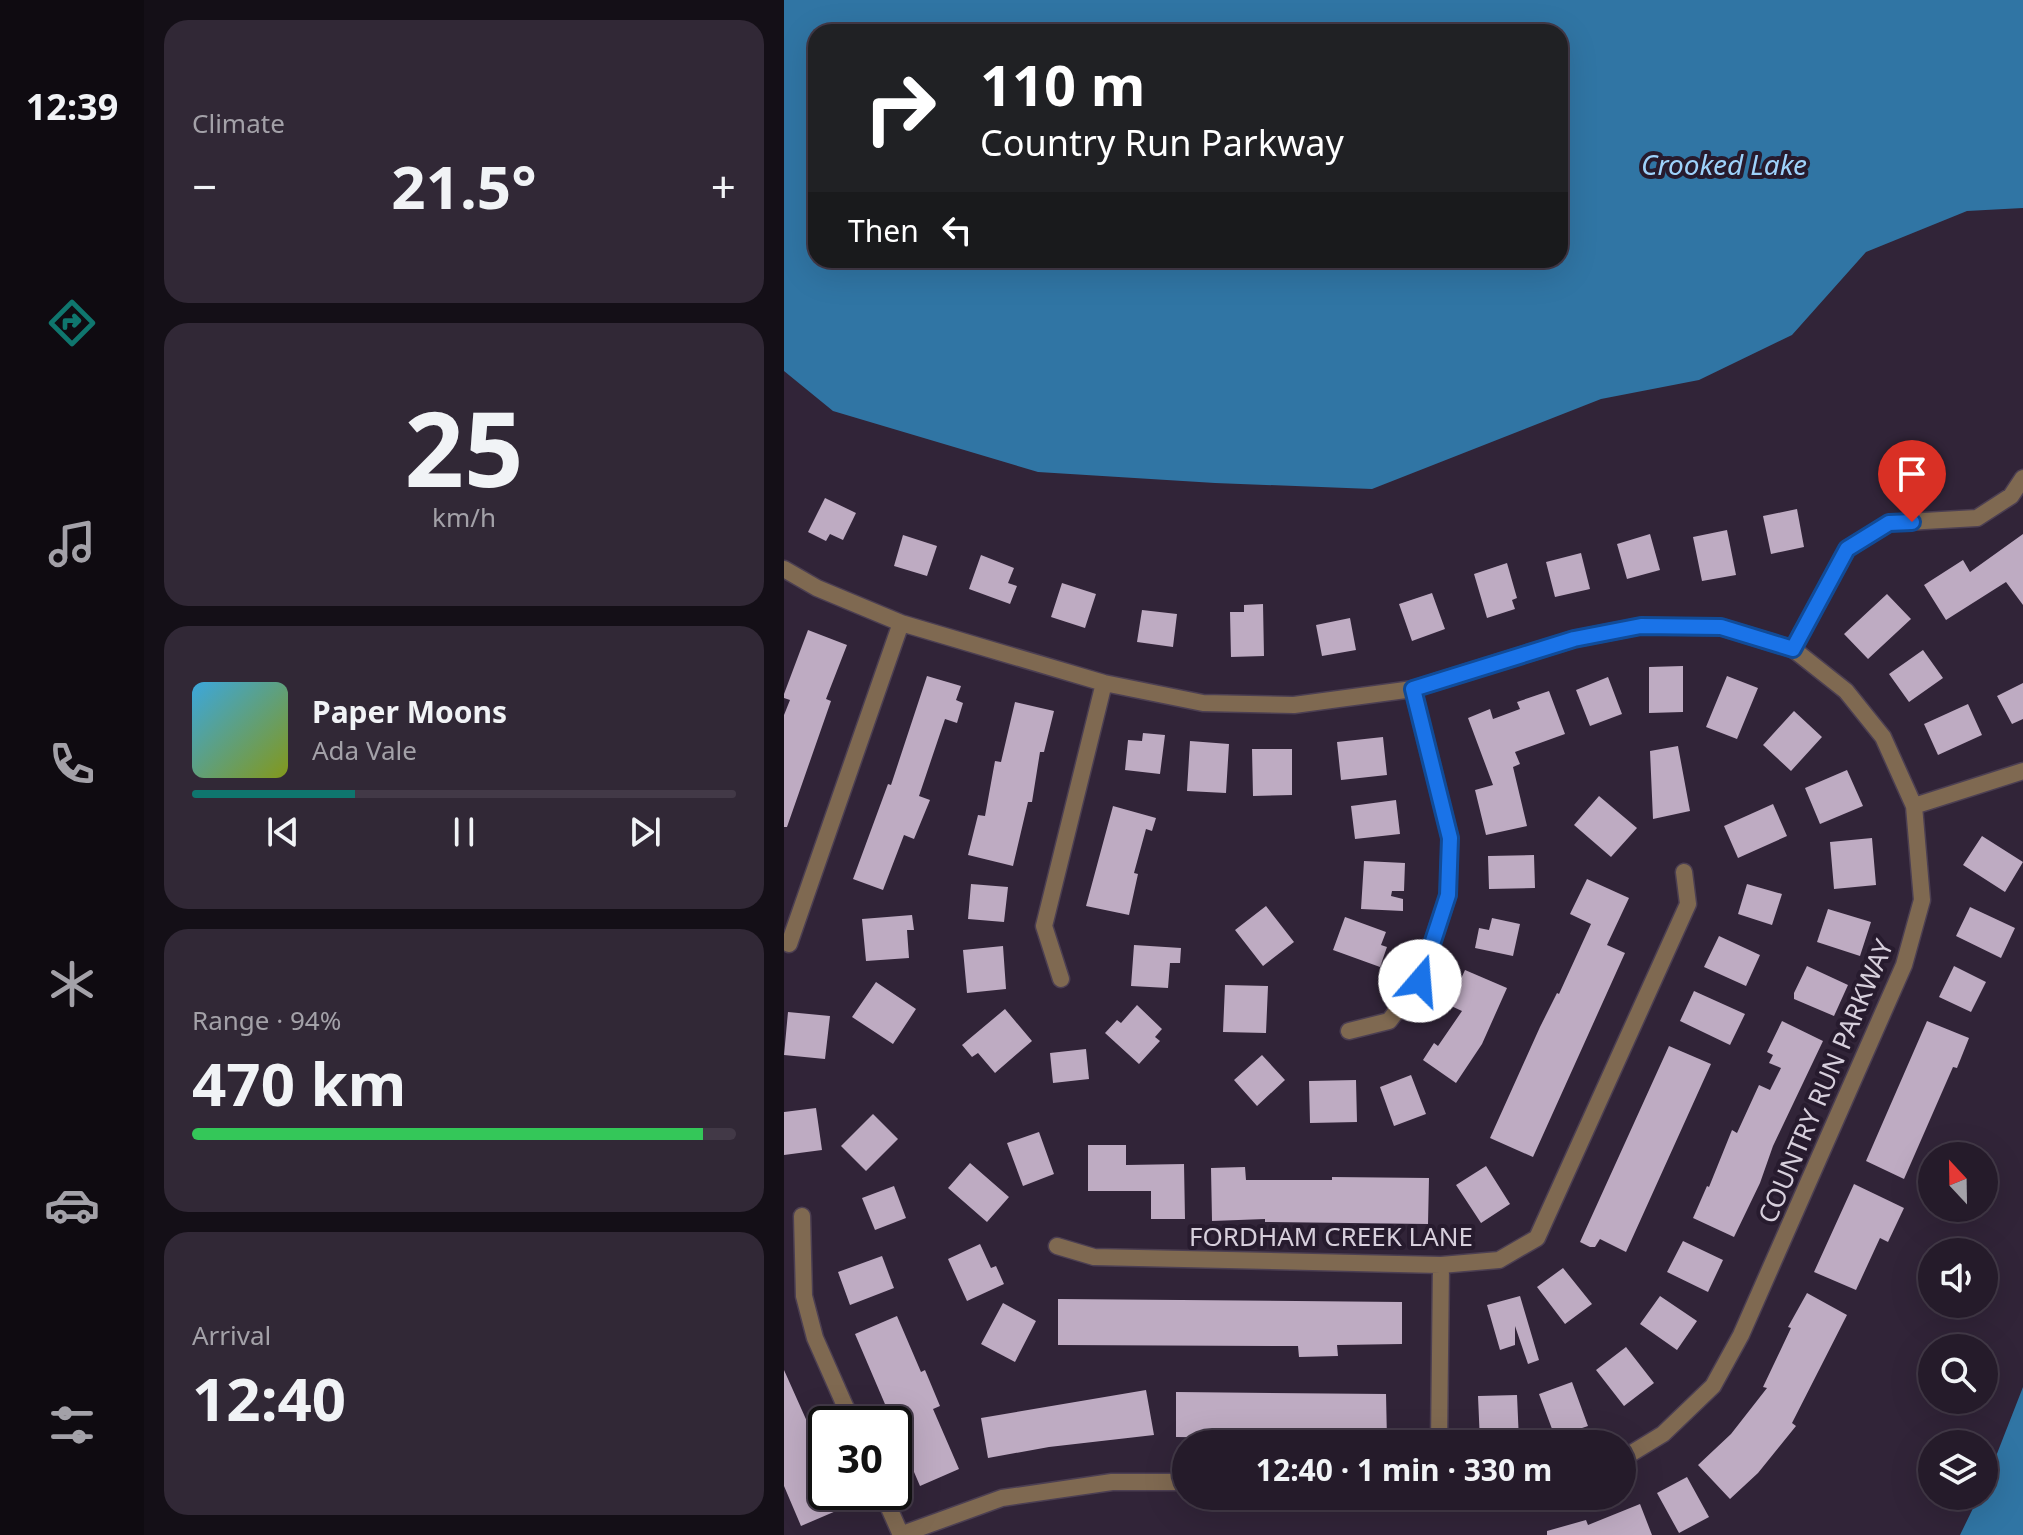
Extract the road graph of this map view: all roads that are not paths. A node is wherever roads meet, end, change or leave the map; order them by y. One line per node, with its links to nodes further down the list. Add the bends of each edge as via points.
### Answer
1 (2023, 478): 4 (street, via 2011,496 1977,518 1889,523 1847,549)
2 (784, 569): 3 (street, COUNTRY RUN PARKWAY)
3 (901, 623): 5 (street, COUNTRY RUN PARKWAY); 10 (street)
4 (1793, 649): 6 (street, COUNTRY RUN PARKWAY, via 1721,627 1641,626 1574,639); 8 (street, COUNTRY RUN PARKWAY, via 1846,691 1883,737)
5 (1104, 683): 6 (street, COUNTRY RUN PARKWAY, via 1203,703 1279,705); 11 (street, via 1044,926)
6 (1413, 689): 12 (street, via 1450,838 1448,895 1420,981 1389,1021)
7 (2023, 771): 8 (street)
8 (1914, 806): 18 (street, COUNTRY RUN PARKWAY, via 1922,900 1904,965 1713,1386 1663,1434)
9 (1684, 872): 15 (street, FORDHAM CREEK LANE, via 1688,904 1537,1238 1499,1260)
10 (789, 944)
11 (1061, 979)
12 (1349, 1031)
13 (802, 1216): 16 (street, via 804,1296 815,1338)
14 (1057, 1246): 15 (street, FORDHAM CREEK LANE, via 1094,1257)
15 (1441, 1265): 17 (street)
16 (845, 1406)
17 (1439, 1430)
18 (1636, 1450)
19 (1172, 1482): 21 (street, via 1112,1482 1002,1498)
20 (890, 1510): 21 (street)
21 (901, 1535)

